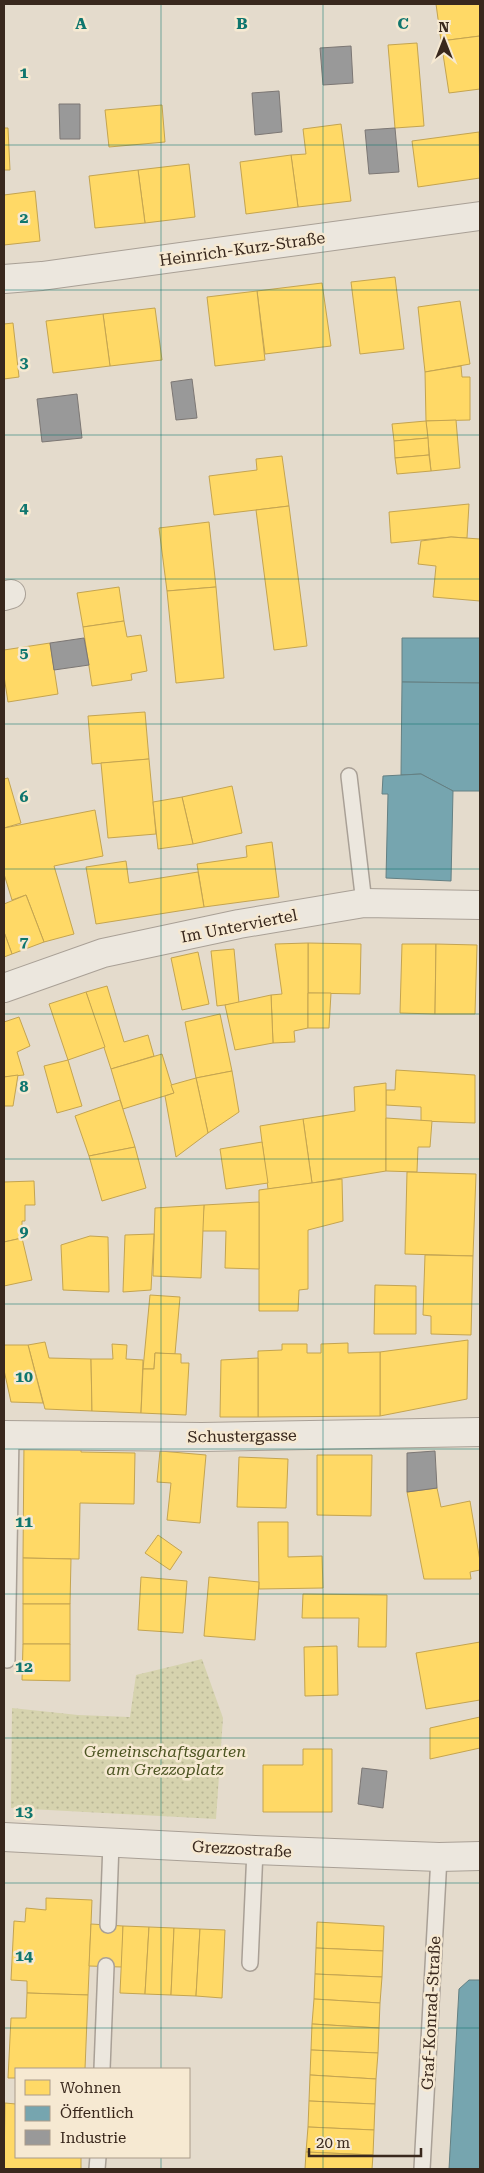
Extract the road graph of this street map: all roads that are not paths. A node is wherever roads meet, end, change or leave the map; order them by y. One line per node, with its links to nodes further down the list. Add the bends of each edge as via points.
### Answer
1 (480, 216): 2 (street, Heinrich-Kurz-Straße)
2 (4, 279)
3 (349, 776): 4 (lane)
4 (364, 904): 5 (street, Im Unterviertel); 6 (street, Im Unterviertel, via 239,924 103,953)
5 (480, 905)
6 (4, 988)
7 (480, 1432): 8 (street, Schustergasse, via 202,1437)
8 (7, 1436): 9 (lane)
9 (6, 1516): 10 (lane)
10 (7, 1660)
11 (4, 1837): 12 (street, Grezzostraße)
12 (111, 1843): 13 (street, Grezzostraße); 16 (lane)
13 (255, 1850): 15 (street, Grezzostraße); 17 (lane)
14 (480, 1856): 15 (street, Grezzostraße)
15 (439, 1857): 20 (lane, Graf-Konrad-Straße)
16 (108, 1925)
17 (250, 1963)
18 (106, 1966): 19 (lane)
19 (102, 2068)
20 (422, 2169)

